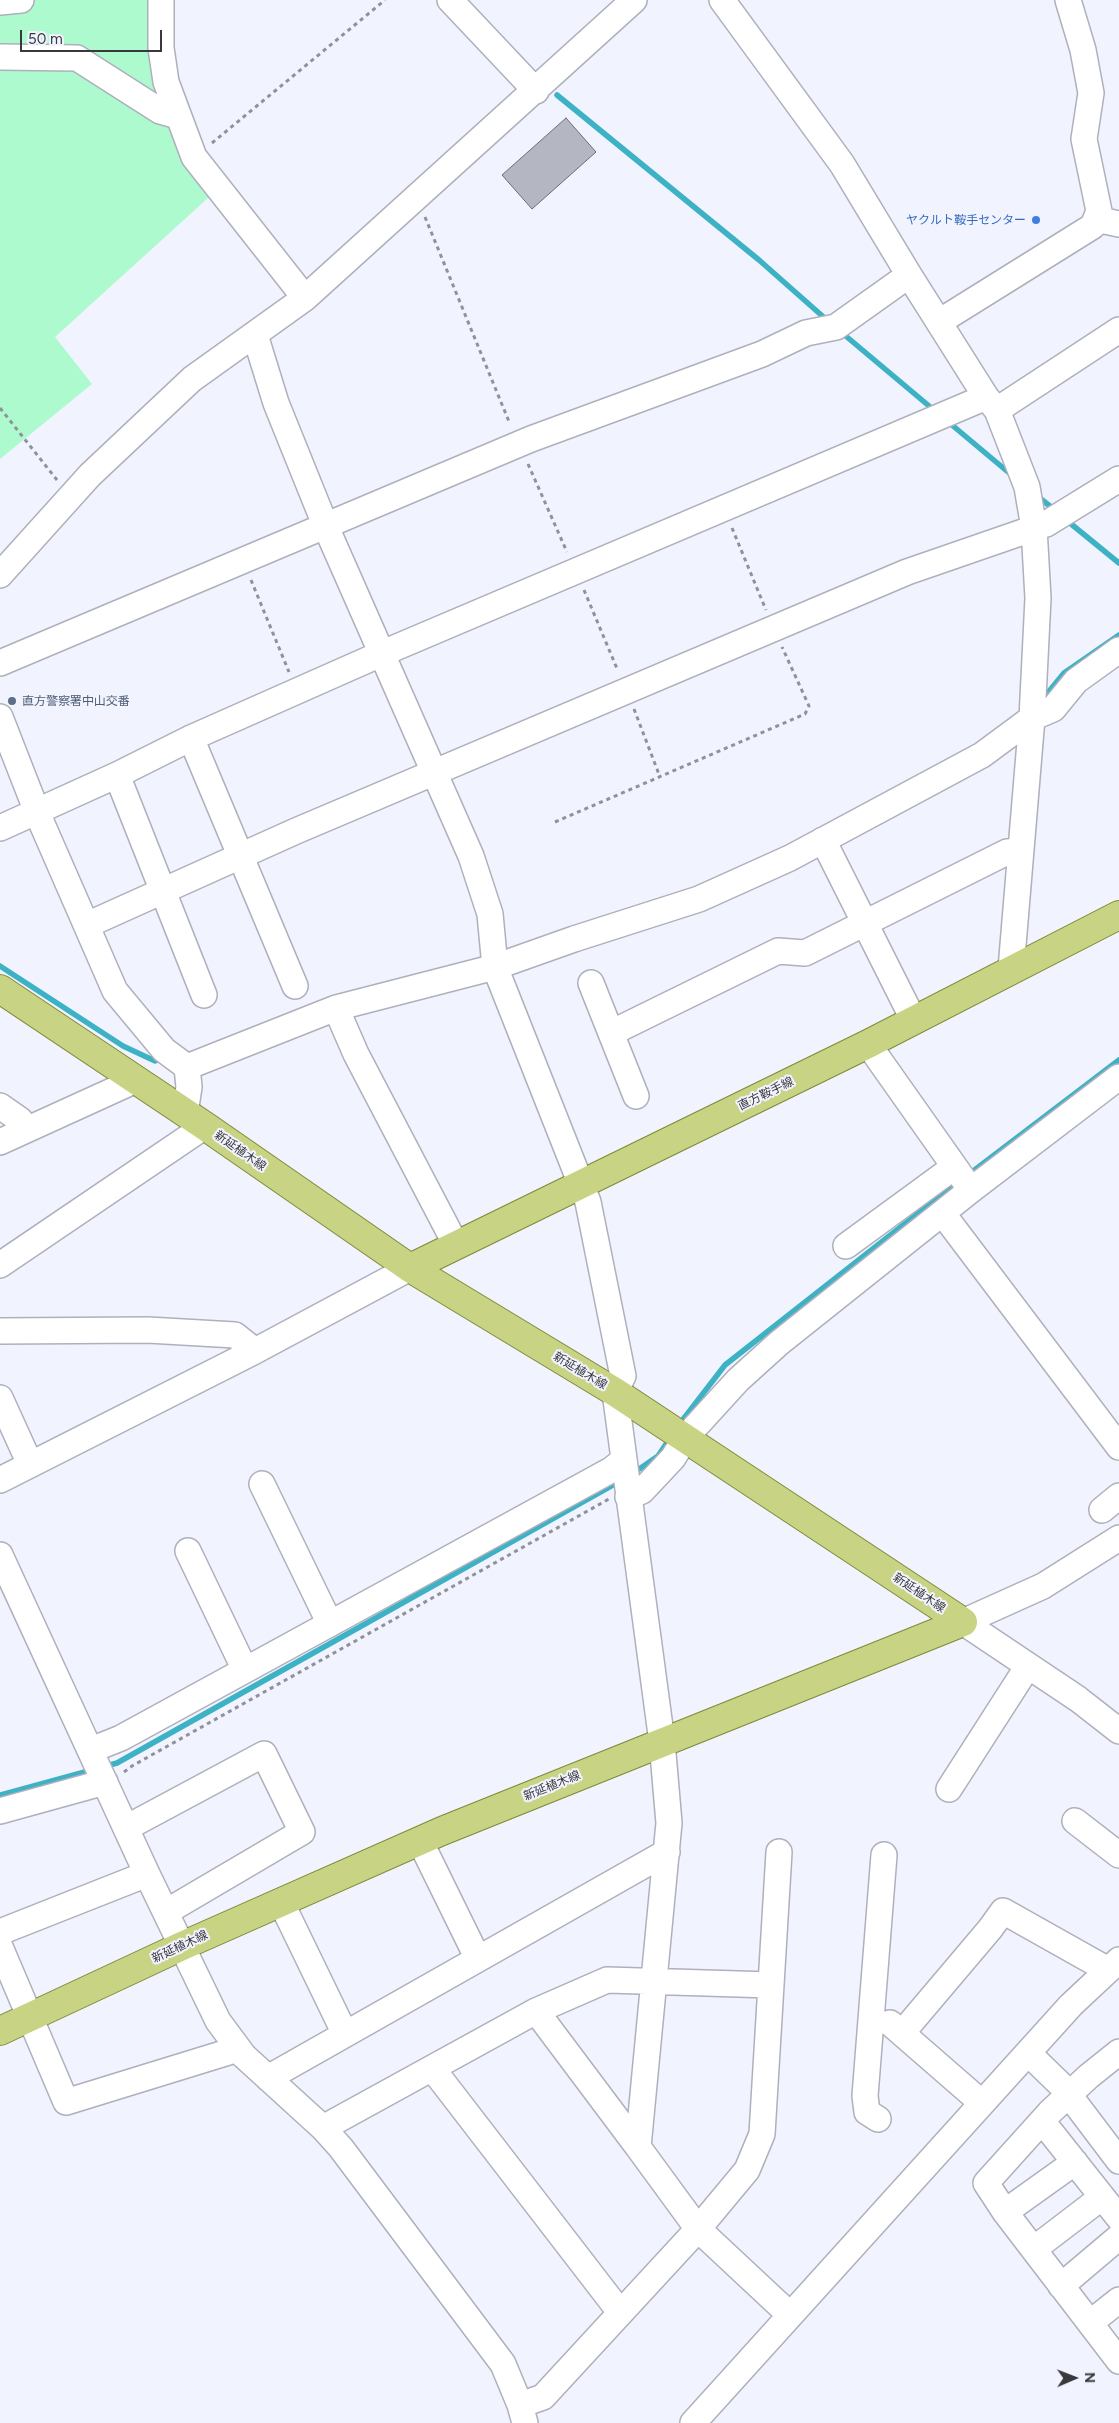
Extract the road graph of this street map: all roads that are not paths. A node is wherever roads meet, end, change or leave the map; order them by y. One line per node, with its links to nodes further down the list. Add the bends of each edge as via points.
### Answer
1 (21, 0): 7 (street)
2 (161, 0): 10 (street, via 161,48 166,82)
3 (450, 0): 9 (street)
4 (634, 0): 9 (street)
5 (722, 0): 12 (street, via 842,164)
6 (1068, 0): 11 (street, via 1091,92 1084,139 1099,211)
7 (0, 2)
8 (0, 58): 10 (street, via 77,58 160,111)
9 (536, 91): 13 (street)
10 (178, 116): 13 (street, via 194,157)
11 (1107, 222): 14 (street, via 1093,226)
12 (909, 275): 14 (street); 19 (street, via 836,326 806,333 762,354 519,444)
13 (305, 298): 16 (street)
14 (939, 322): 17 (street)
15 (1119, 330): 17 (street)
16 (255, 335): 19 (street, via 276,403); 21 (street, via 192,379 71,496)
17 (991, 404): 20 (street, via 1027,487); 23 (street, via 724,509)
18 (1119, 479): 20 (street, via 1046,524)
19 (326, 527): 23 (street); 24 (street)
20 (1034, 528): 26 (street, via 1038,598); 28 (street, via 907,572)
21 (0, 575)
22 (1119, 650): 26 (street, via 1076,681 1053,709)
23 (383, 653): 27 (street); 28 (street)
24 (0, 663)
25 (0, 717): 30 (street)
26 (1032, 718): 32 (street, via 982,755); 33 (street)
27 (190, 738): 29 (street); 34 (street)
28 (436, 773): 34 (street); 39 (street, via 471,856 490,914)
29 (117, 775): 30 (street); 35 (street)
30 (37, 811): 31 (street); 38 (street)
31 (0, 828)
32 (823, 840): 37 (street); 39 (street, via 698,898)
33 (1020, 851): 37 (street, via 1007,852); 40 (street)
34 (241, 855): 35 (street); 42 (street)
35 (162, 891): 38 (street); 44 (street)
36 (1119, 915): 40 (main road, 直方鞍手線)
37 (864, 923): 46 (street); 47 (street, via 805,952 778,951)
38 (87, 925): 49 (street, via 115,991 164,1050)
39 (494, 967): 45 (street); 58 (street)
40 (1010, 969): 46 (main road, 直方鞍手線)
41 (591, 983): 47 (street)
42 (295, 986)
43 (1, 993): 51 (main road, 新延植木線)
44 (204, 995)
45 (336, 1008): 49 (street); 61 (street, via 356,1054)
46 (913, 1020): 48 (main road, 直方鞍手線)
47 (611, 1033): 52 (street)
48 (868, 1044): 57 (street); 58 (main road, 直方鞍手線)
49 (187, 1067): 54 (street)
50 (1118, 1079): 59 (street)
51 (136, 1080): 54 (main road, 新延植木線); 55 (street)
52 (636, 1096)
53 (0, 1106): 55 (street)
54 (195, 1119): 63 (street); 64 (main road, 新延植木線)
55 (26, 1128): 56 (street)
56 (0, 1142)
57 (954, 1167): 59 (street); 62 (street)
58 (582, 1185): 61 (main road, 直方鞍手線); 67 (street, via 624,1376)
59 (971, 1190): 60 (street)
60 (943, 1214): 69 (street, via 779,1343 738,1380); 70 (street)
61 (456, 1245): 64 (main road, 直方鞍手線)
62 (846, 1246)
63 (0, 1265)
64 (410, 1268): 66 (street); 67 (main road, 新延植木線)
65 (0, 1331): 66 (street, via 148,1330 234,1335)
66 (254, 1351): 72 (street)
67 (616, 1392): 69 (main road, 新延植木線); 71 (street)
68 (0, 1398): 72 (street)
69 (686, 1437): 75 (street, via 667,1465 642,1491); 79 (main road, 新延植木線)
70 (1119, 1447)
71 (624, 1460): 75 (street); 80 (street, via 603,1475)
72 (30, 1464): 73 (street)
73 (0, 1480)
74 (262, 1484): 80 (street)
75 (628, 1497): 84 (street)
76 (1119, 1538): 79 (street, via 1043,1586)
77 (188, 1551): 82 (street)
78 (0, 1555): 85 (street)
79 (963, 1622): 81 (street); 84 (main road, 新延植木線)
80 (330, 1624): 82 (street)
81 (1028, 1666): 83 (street); 87 (street)
82 (246, 1670): 85 (street, via 121,1738)
83 (1119, 1731)
84 (662, 1742): 91 (main road, 新延植木線); 92 (street, via 669,1824)
85 (91, 1750): 86 (street)
86 (105, 1782): 88 (street); 90 (street)
87 (949, 1789)
88 (0, 1811)
89 (1075, 1821): 95 (street)
90 (126, 1828): 96 (street); 98 (street, via 264,1754 302,1832)
91 (420, 1841): 97 (main road, 新延植木線); 102 (street)
92 (667, 1852): 102 (street); 104 (street)
93 (779, 1852): 105 (street)
94 (884, 1855): 106 (street)
95 (1119, 1855)
96 (147, 1874): 98 (street); 99 (street)
97 (281, 1902): 100 (main road, 新延植木線); 111 (street)
98 (166, 1912): 100 (street)
99 (0, 1932)
100 (182, 1946): 108 (main road, 新延植木線); 112 (street, via 218,2021)
101 (0, 1947): 108 (street)
102 (478, 1959): 111 (street)
103 (1114, 1965): 110 (street, via 1003,1911); 114 (street)
104 (653, 1981): 105 (street); 107 (street, via 607,1980); 122 (street)
105 (771, 1985): 128 (street, via 762,2134 747,2170)
106 (872, 2008): 110 (street); 119 (street, via 865,2096 867,2112)
107 (536, 2011): 115 (street); 122 (street)
108 (30, 2017): 109 (main road, 新延植木線); 112 (street, via 66,2102)
109 (0, 2032)
110 (902, 2033): 118 (street)
111 (345, 2034): 116 (street)
112 (238, 2049): 116 (street)
113 (1119, 2052): 117 (street)
114 (1028, 2053): 117 (street); 118 (street)
115 (432, 2068): 121 (street); 133 (street)
116 (268, 2078): 121 (street)
117 (1070, 2095): 120 (street); 123 (street)
118 (982, 2103): 134 (street)
119 (878, 2119)
120 (1042, 2121): 124 (street); 126 (street, via 986,2183)
121 (323, 2128): 137 (street, via 347,2155 503,2364)
122 (638, 2147): 128 (street)
123 (1119, 2161)
124 (1074, 2162): 125 (street); 126 (street)
125 (1102, 2198): 127 (street); 130 (street)
126 (1005, 2212): 130 (street)
127 (1119, 2218)
128 (698, 2229): 133 (street); 134 (street)
129 (1119, 2237): 131 (street)
130 (1034, 2250): 131 (street)
131 (1062, 2286): 135 (street)
132 (1119, 2300): 135 (street)
133 (620, 2312): 137 (street, via 543,2397)
134 (789, 2314): 138 (street)
135 (1090, 2323): 136 (street)
136 (1119, 2361)
137 (522, 2414)
138 (693, 2423)

